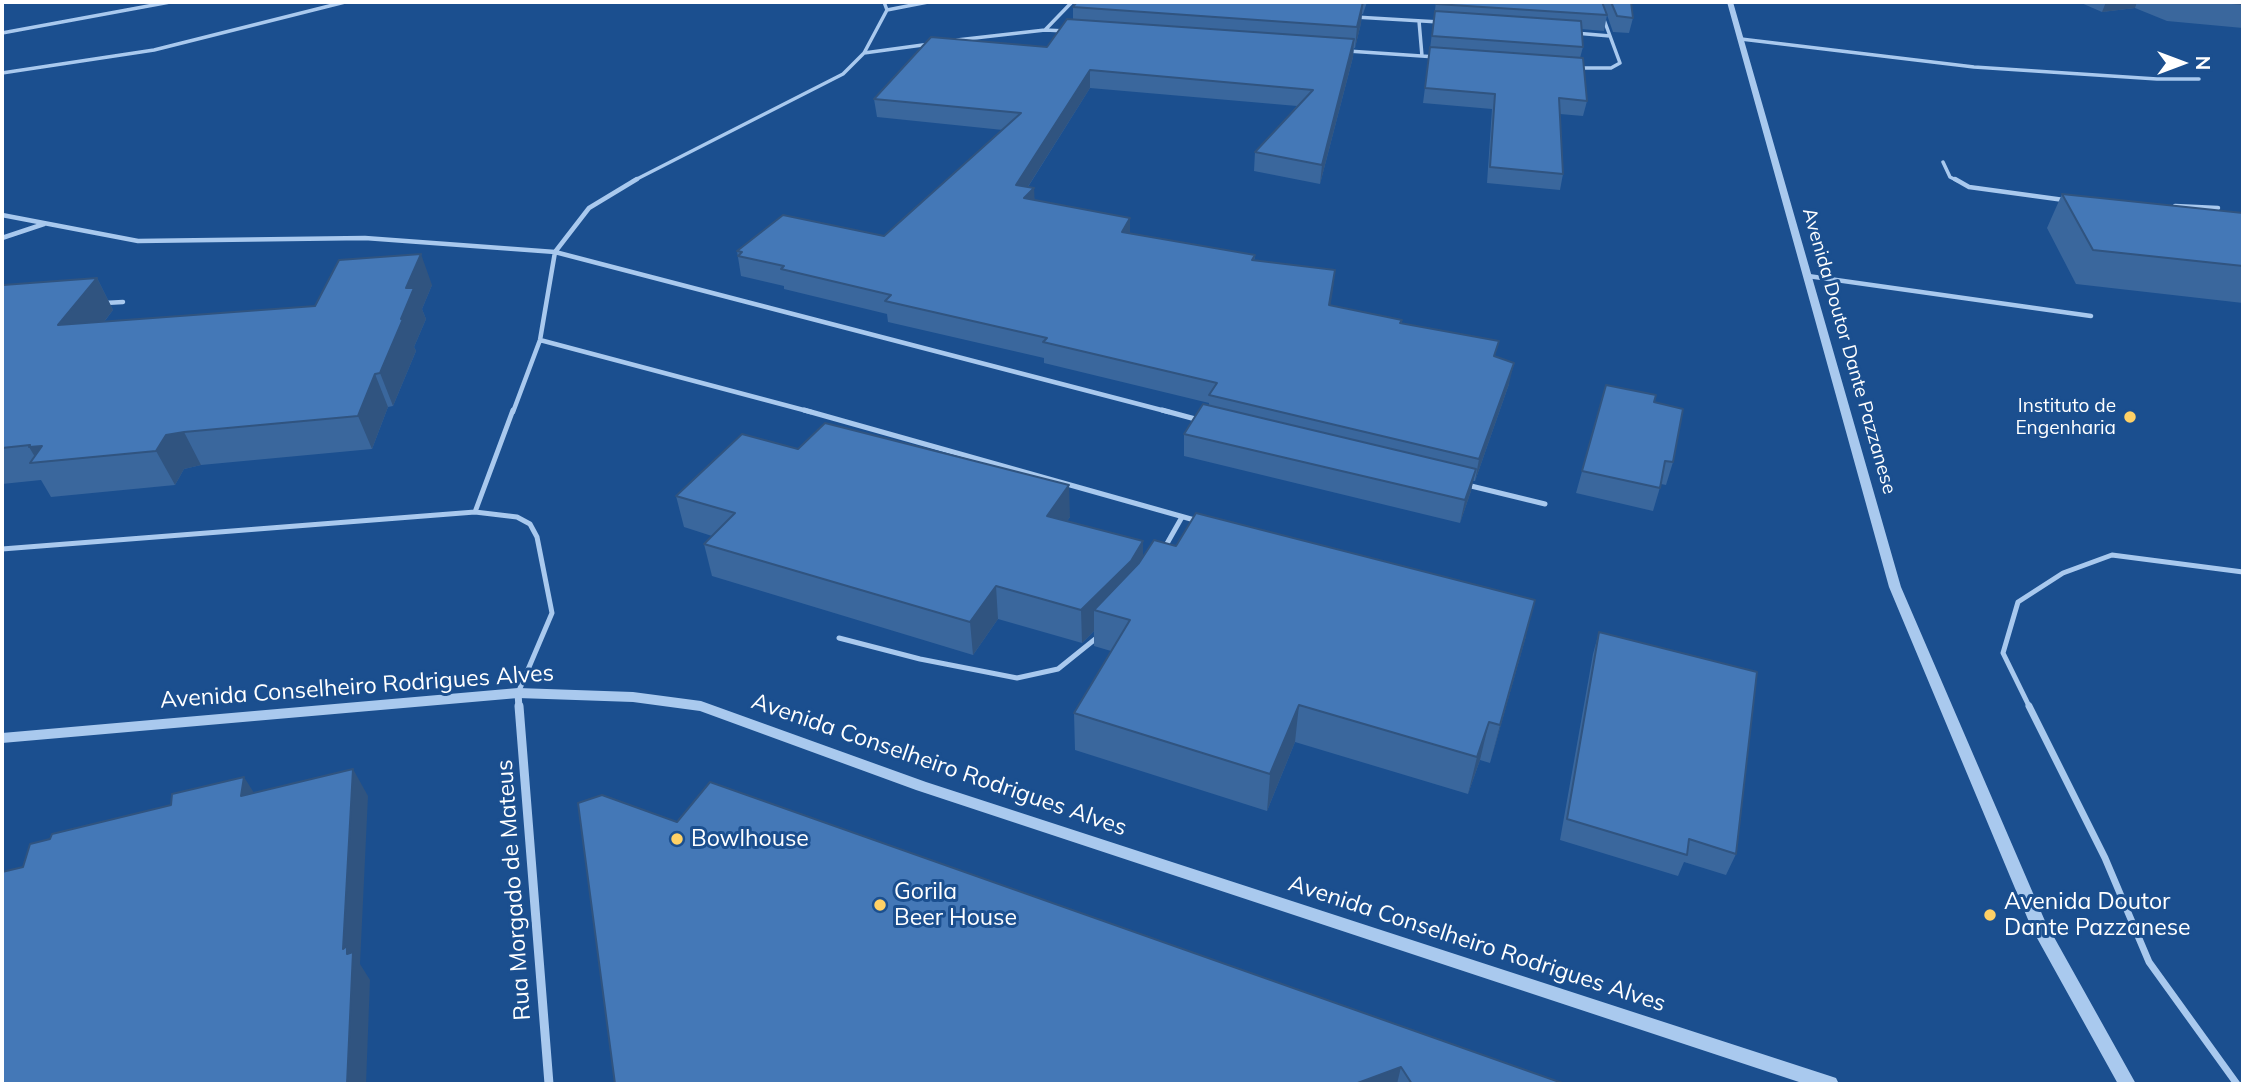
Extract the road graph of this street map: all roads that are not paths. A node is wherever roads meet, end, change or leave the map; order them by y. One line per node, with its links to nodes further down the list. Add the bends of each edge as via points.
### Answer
1 (170, 2): 14 (lane)
2 (345, 2): 25 (lane, via 154,50)
3 (884, 2): 7 (lane)
4 (928, 2): 7 (lane)
5 (1072, 2): 12 (lane)
6 (1730, 2): 17 (street, Avenida Doutor Dante Pazzanese)
7 (887, 10): 21 (lane)
8 (1602, 14): 16 (lane)
9 (1350, 16): 10 (lane)
10 (1419, 21): 11 (lane); 22 (lane)
11 (1447, 23)
12 (1045, 30): 13 (lane); 18 (lane)
13 (1071, 32)
14 (2, 33)
15 (1569, 33): 16 (lane)
16 (1610, 36): 24 (lane, via 1620,62 1611,68)
17 (1741, 39): 26 (lane, via 1974,67); 35 (street, Avenida Doutor Dante Pazzanese)
18 (953, 41)
19 (940, 43): 21 (lane)
20 (1340, 50): 22 (lane)
21 (864, 53): 34 (lane, via 843,74 612,192 590,208)
22 (1422, 56): 23 (lane)
23 (1436, 57)
24 (1573, 68)
25 (2, 73)
26 (2200, 79)
27 (1943, 162): 28 (lane, via 1950,177 1969,187)
28 (2069, 200)
29 (2163, 206): 30 (lane)
30 (2218, 208)
31 (2, 215): 32 (lane)
32 (47, 223): 33 (lane); 34 (lane, via 138,241 392,239)
33 (2, 237)
34 (555, 252): 39 (lane); 40 (lane)
35 (1808, 276): 38 (lane); 55 (street, Avenida Doutor Dante Pazzanese, via 1895,587 2038,924)
36 (123, 302): 37 (lane)
37 (96, 304)
38 (2091, 316)
39 (540, 340): 43 (lane); 44 (lane)
40 (1200, 421)
41 (1466, 484): 42 (lane)
42 (1545, 503)
43 (475, 512): 46 (lane); 51 (lane, via 517,517 530,524 537,537 552,613)
44 (1182, 517): 45 (lane); 47 (lane)
45 (1207, 524)
46 (2, 549)
47 (1159, 556)
48 (2243, 572): 56 (lane, via 2112,555 2063,573 2018,602 2004,653 2105,858 2149,962)
49 (1108, 626): 50 (lane, via 1058,669 1017,678)
50 (839, 638)
51 (518, 693): 52 (street, Avenida Conselheiro Rodrigues Alves); 53 (street, Rua Morgado de Mateus); 54 (street, Avenida Conselheiro Rodrigues Alves, via 634,697 701,706 921,786)
52 (2, 738)
53 (549, 1084)
54 (1830, 1084)
55 (2127, 1084)
56 (2237, 1084)

